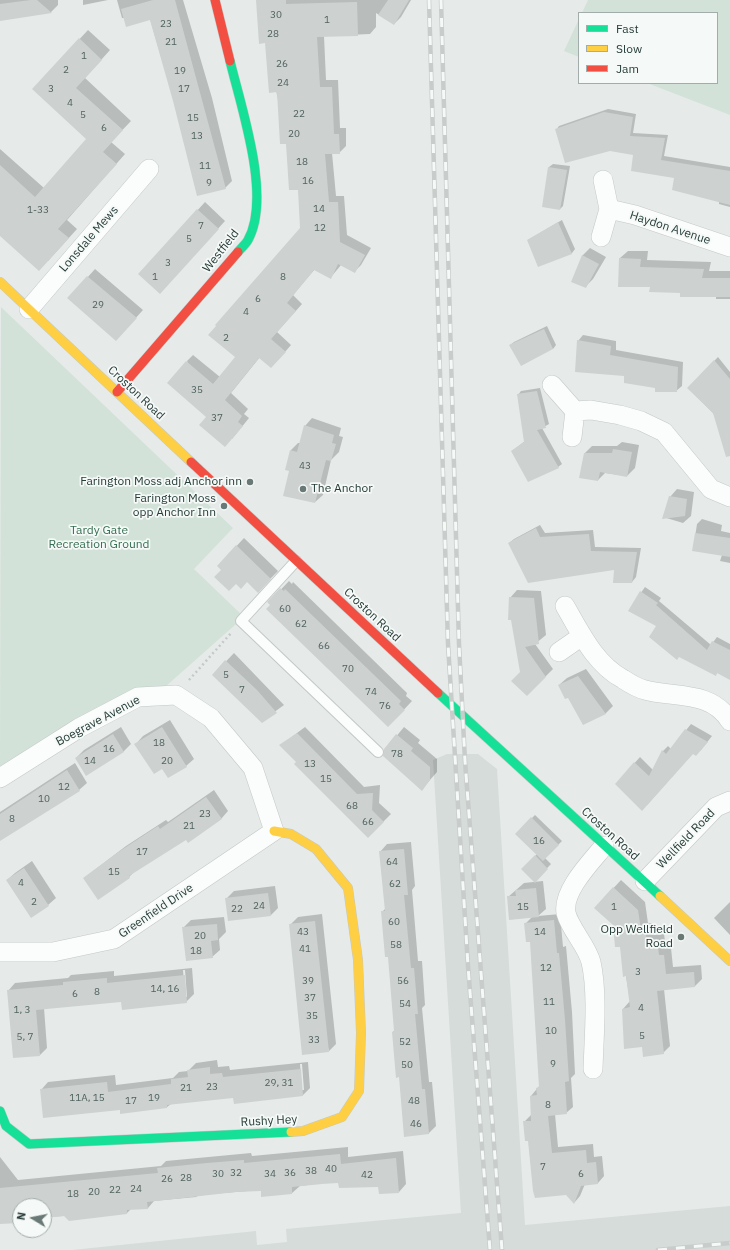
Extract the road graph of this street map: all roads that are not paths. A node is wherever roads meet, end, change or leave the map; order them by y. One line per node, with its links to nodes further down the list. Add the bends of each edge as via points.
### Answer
1 (215, 0): 10 (street, Westfield, via 256,171 257,210 248,240)
2 (149, 169): 8 (street, Lonsdale Mews)
3 (603, 180): 4 (street)
4 (609, 209): 5 (street); 6 (street, Haydon Avenue, via 636,215)
5 (601, 237)
6 (730, 247)
7 (0, 282): 8 (street, Croston Road)
8 (29, 309): 10 (street, Croston Road)
9 (552, 385): 11 (street)
10 (117, 392): 14 (street, Croston Road)
11 (575, 411): 12 (street); 13 (street, via 591,410 620,415 664,432 711,489)
12 (572, 437)
13 (730, 497)
14 (296, 561): 19 (lane, via 241,621); 23 (street, Croston Road)
15 (565, 606): 16 (street)
16 (582, 636): 17 (street); 18 (street, via 606,667 622,679 644,690 694,697 713,703 726,713)
17 (559, 652)
18 (730, 721)
19 (378, 752)
20 (0, 778): 22 (street, Boegrave Avenue, via 79,728 138,696 176,695 211,718 253,768)
21 (730, 801): 24 (street, Wellfield Road, via 716,807)
22 (274, 831): 25 (street, Greenfield Drive, via 114,939 54,952); 28 (street, Rushy Hey, via 291,834 316,849 348,888 358,960 361,1033 359,1091 342,1117 303,1131 29,1144 6,1126)
23 (604, 846): 24 (street, Croston Road); 27 (street, via 580,875 568,895 566,913 591,962 595,1006)
24 (645, 881): 26 (street, Croston Road)
25 (0, 952)
26 (730, 961)
27 (593, 1069)
28 (0, 1110)

